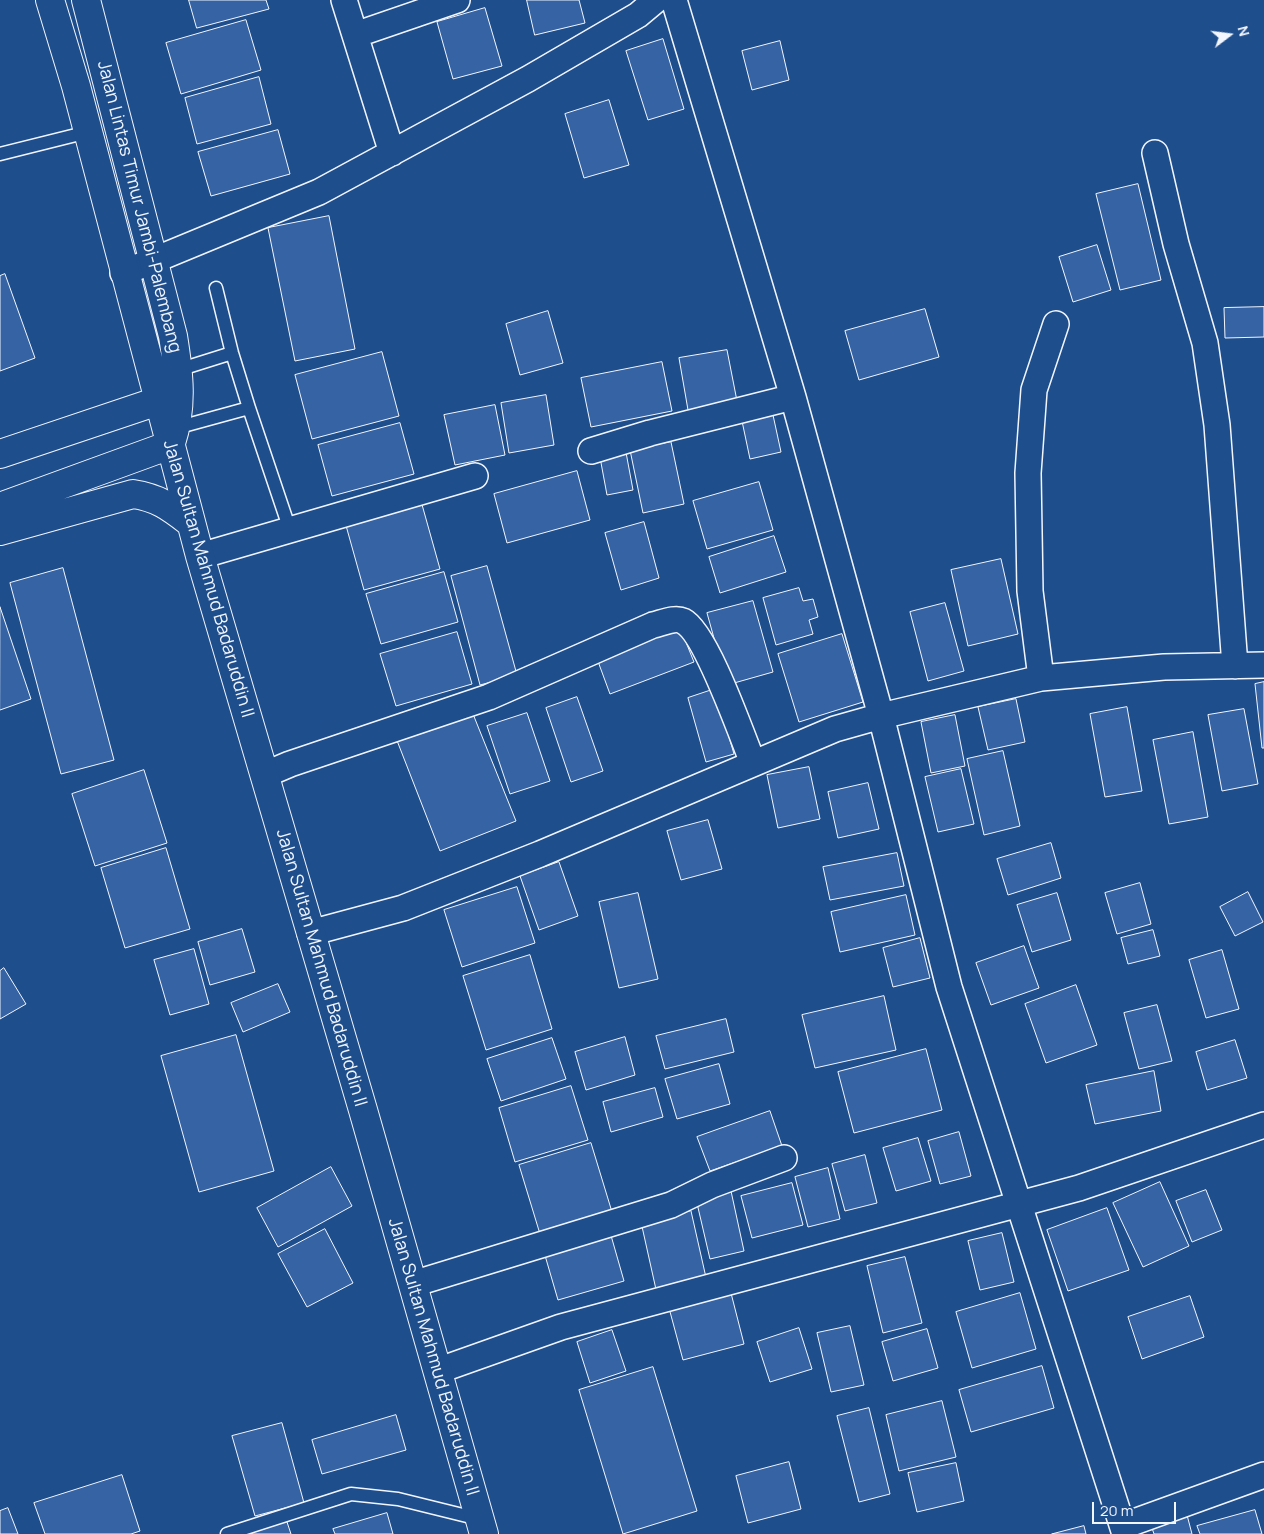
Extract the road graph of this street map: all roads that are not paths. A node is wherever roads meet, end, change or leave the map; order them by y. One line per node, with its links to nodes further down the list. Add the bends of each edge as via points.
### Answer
1 (50, 0): 8 (highway, Jalan Lintas Timur Jambi-Palembang)
2 (86, 0): 12 (highway, Jalan Lintas Timur Jambi-Palembang)
3 (344, 0): 7 (street)
4 (457, 0): 7 (street)
5 (656, 0): 9 (street, via 638,15)
6 (674, 0): 18 (street)
7 (355, 35): 9 (street)
8 (88, 132): 11 (lane); 13 (highway, Jalan Lintas Timur Jambi-Palembang)
9 (392, 153): 12 (street, via 319,192)
10 (1155, 153): 31 (street, via 1176,244 1205,343 1217,425)
11 (0, 154)
12 (155, 261): 13 (street); 17 (highway, Jalan Lintas Timur Jambi-Palembang)
13 (123, 272): 19 (highway, Jalan Lintas Timur Jambi-Palembang)
14 (216, 288): 16 (lane)
15 (1056, 324): 32 (street, via 1034,390 1028,473 1030,591)
16 (232, 353): 17 (lane); 20 (lane)
17 (178, 370): 21 (highway, Jalan Lintas Timur Jambi-Palembang, via 180,406)
18 (793, 398): 22 (street); 33 (street)
19 (158, 401): 21 (highway, Jalan Sultan Mahmud Badaruddin II); 23 (highway)
20 (249, 408): 21 (lane); 27 (lane)
21 (173, 436): 25 (highway); 26 (highway, Jalan Sultan Mahmud Badaruddin II)
22 (591, 451)
23 (0, 454)
24 (475, 476): 27 (street)
25 (0, 507)
26 (191, 523): 28 (highway, via 165,502 133,494); 29 (highway, Jalan Sultan Mahmud Badaruddin II)
27 (290, 530): 29 (street)
28 (0, 531)
29 (200, 556): 35 (highway, Jalan Sultan Mahmud Badaruddin II)
30 (1264, 665): 31 (street)
31 (1234, 666): 32 (street, via 1164,666)
32 (1040, 678): 33 (street)
33 (881, 716): 34 (street, via 836,729); 39 (street, via 949,988)
34 (753, 763): 35 (street, via 696,632 677,619 653,625 489,697); 36 (street, via 404,908)
35 (264, 774): 36 (highway, Jalan Sultan Mahmud Badaruddin II)
36 (310, 933): 40 (highway, Jalan Sultan Mahmud Badaruddin II)
37 (1264, 1125): 39 (street, via 1079,1188)
38 (784, 1158): 40 (street, via 712,1185 671,1205)
39 (1020, 1204): 41 (street, via 561,1327); 44 (street)
40 (413, 1284): 41 (highway, Jalan Sultan Mahmud Badaruddin II)
41 (437, 1371): 43 (highway, Jalan Sultan Mahmud Badaruddin II)
42 (1264, 1475): 44 (street)
43 (482, 1526): 45 (lane, via 398,1499 351,1494)
44 (1124, 1530)
45 (227, 1534)

